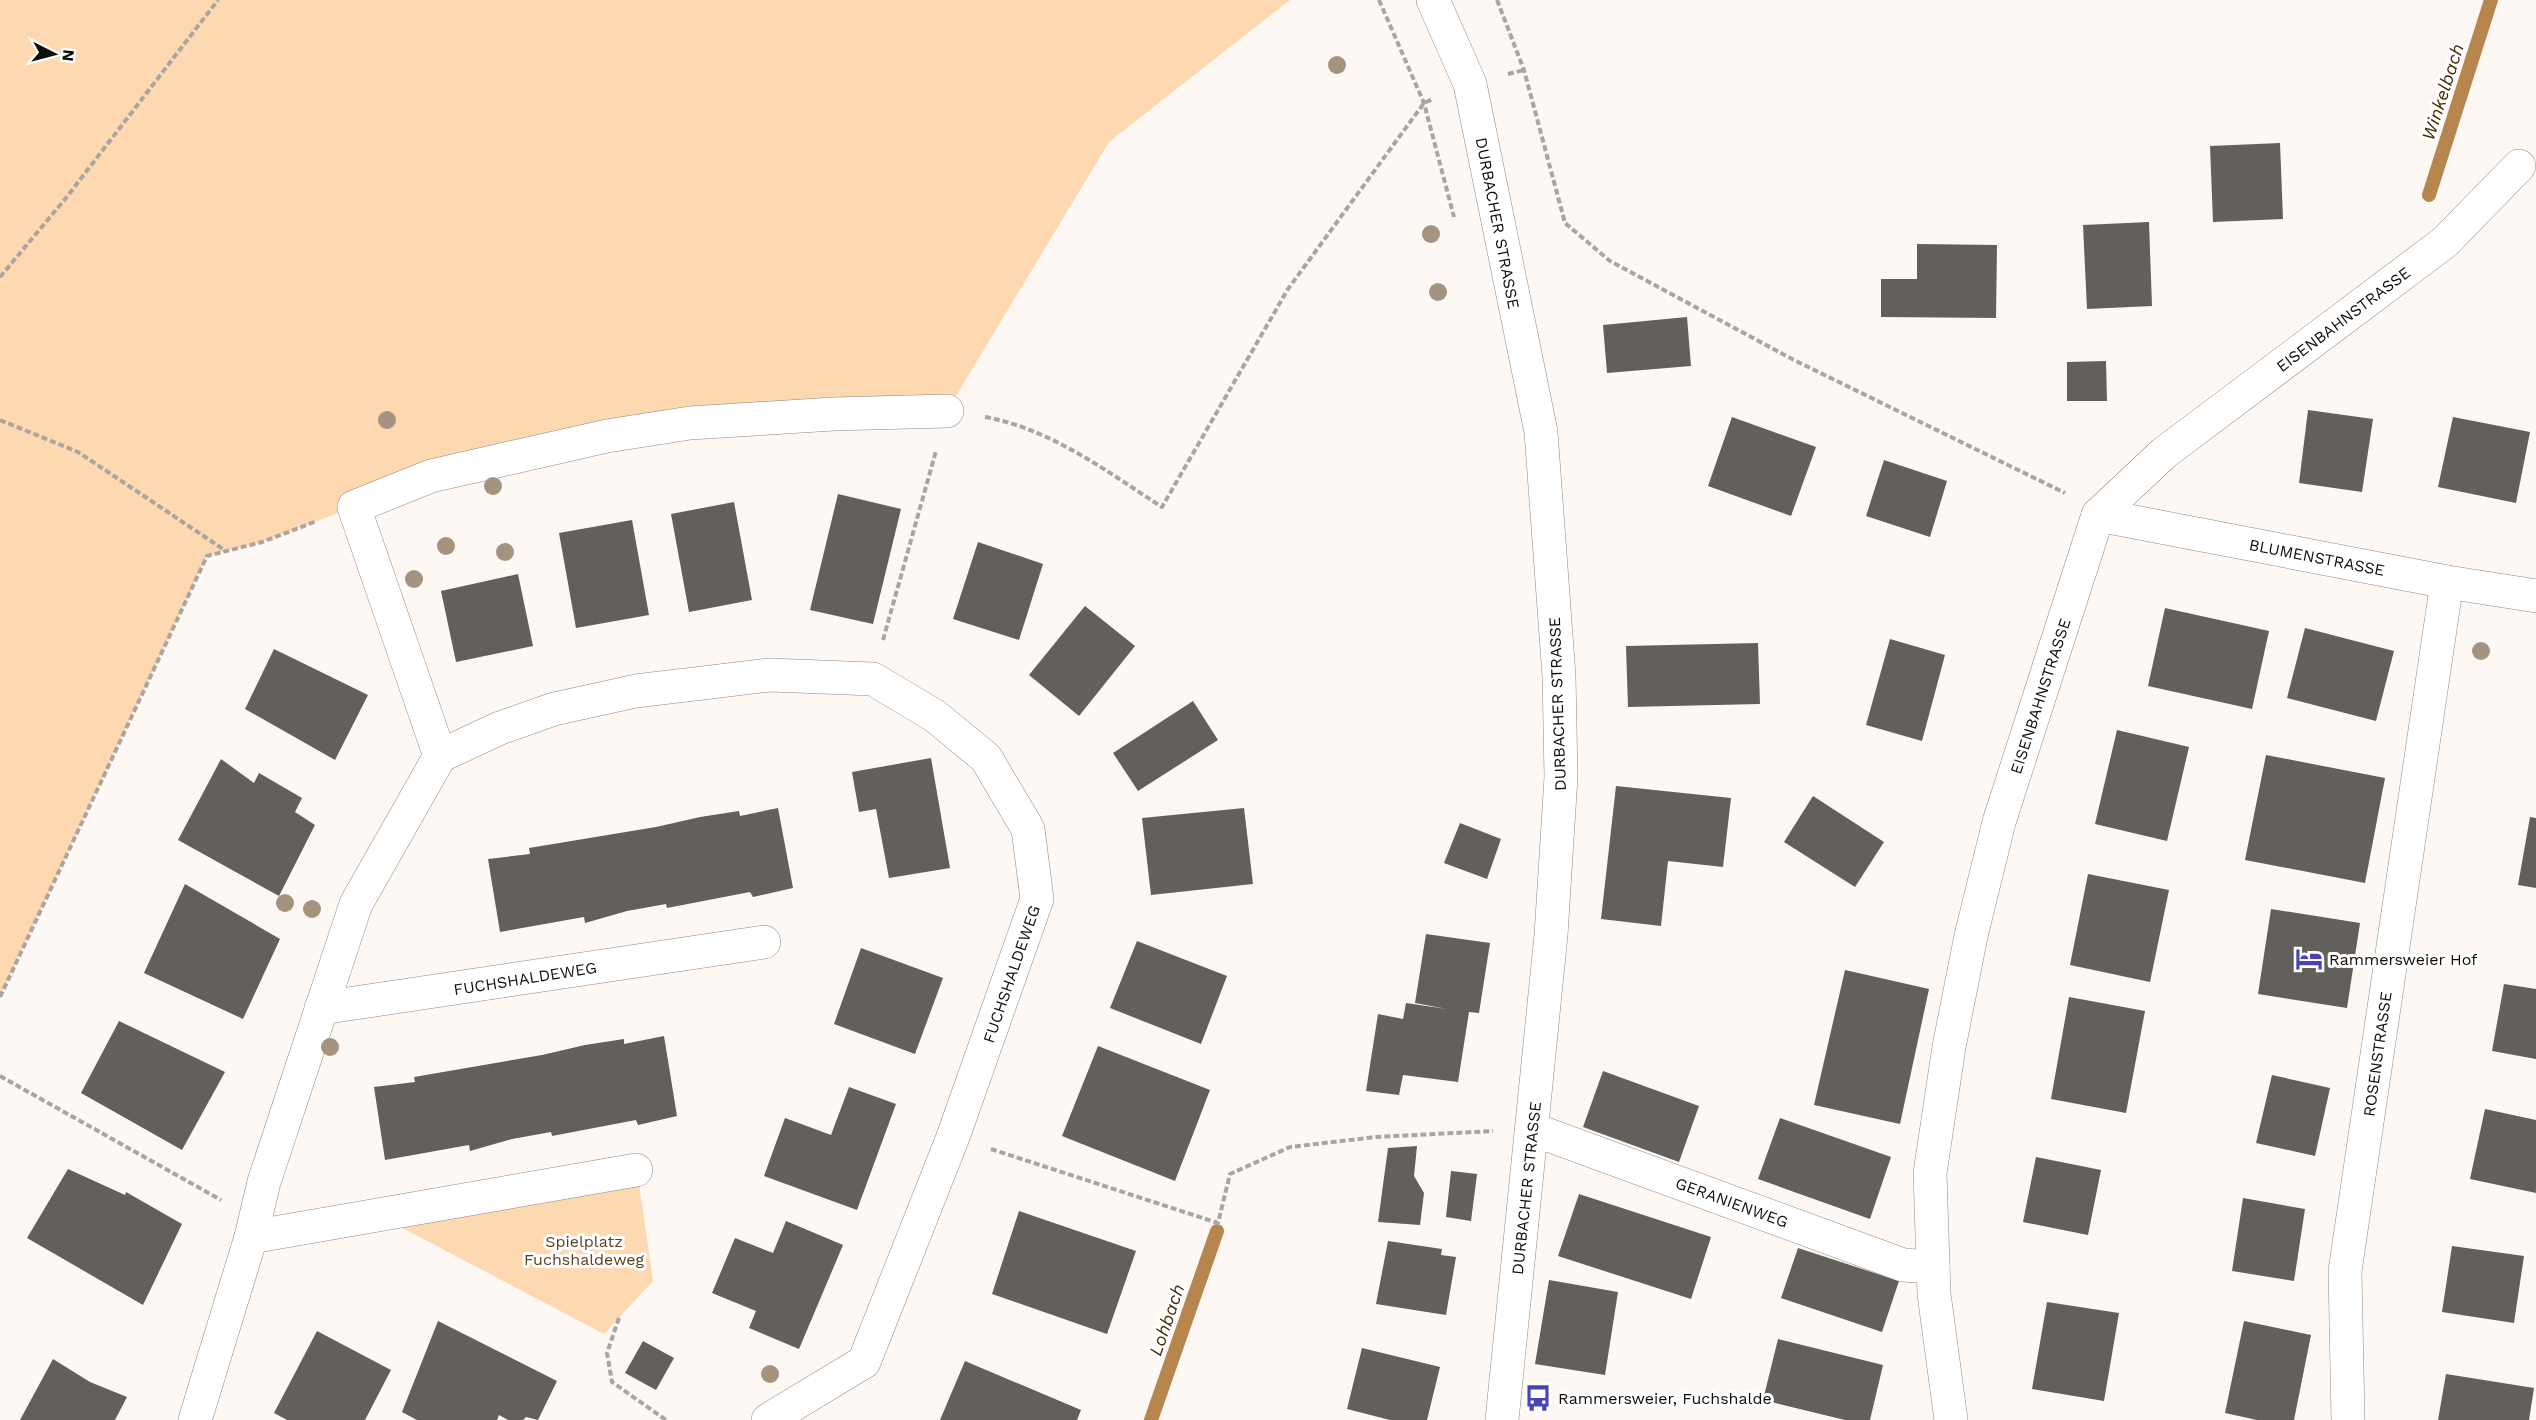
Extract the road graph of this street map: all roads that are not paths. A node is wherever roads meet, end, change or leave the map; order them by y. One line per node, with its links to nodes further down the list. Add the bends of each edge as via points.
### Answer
1 (1433, 0): 10 (street, DURBACHER STRASSE, via 1470,84 1541,432 1560,676 1561,777 1551,935)
2 (2519, 166): 4 (street, EISENBAHNSTRASSE, via 2445,242 2164,453)
3 (947, 411): 7 (street, via 690,423 607,436 432,476 354,507)
4 (2098, 515): 5 (street, BLUMENSTRASSE); 13 (street, EISENBAHNSTRASSE, via 1999,822 1971,936 1930,1173)
5 (2447, 582): 6 (street, BLUMENSTRASSE); 18 (street, ROSENSTRASSE, via 2345,1271)
6 (2536, 596)
7 (440, 756): 9 (street, via 356,904); 15 (street, FUCHSHALDEWEG, via 500,728 554,709 636,691 770,675 873,679 935,716 986,758 1028,829 1037,899 953,1137 864,1362)
8 (764, 942): 9 (street, FUCHSHALDEWEG)
9 (321, 1008): 12 (street, via 264,1182)
10 (1532, 1129): 13 (street, GERANIENWEG, via 1903,1264); 16 (street, DURBACHER STRASSE)
11 (636, 1170): 12 (street)
12 (253, 1228): 14 (street)
13 (1933, 1267): 17 (street, EISENBAHNSTRASSE)
14 (195, 1420)
15 (768, 1420)
16 (1502, 1420)
17 (1951, 1420)
18 (2348, 1420)

